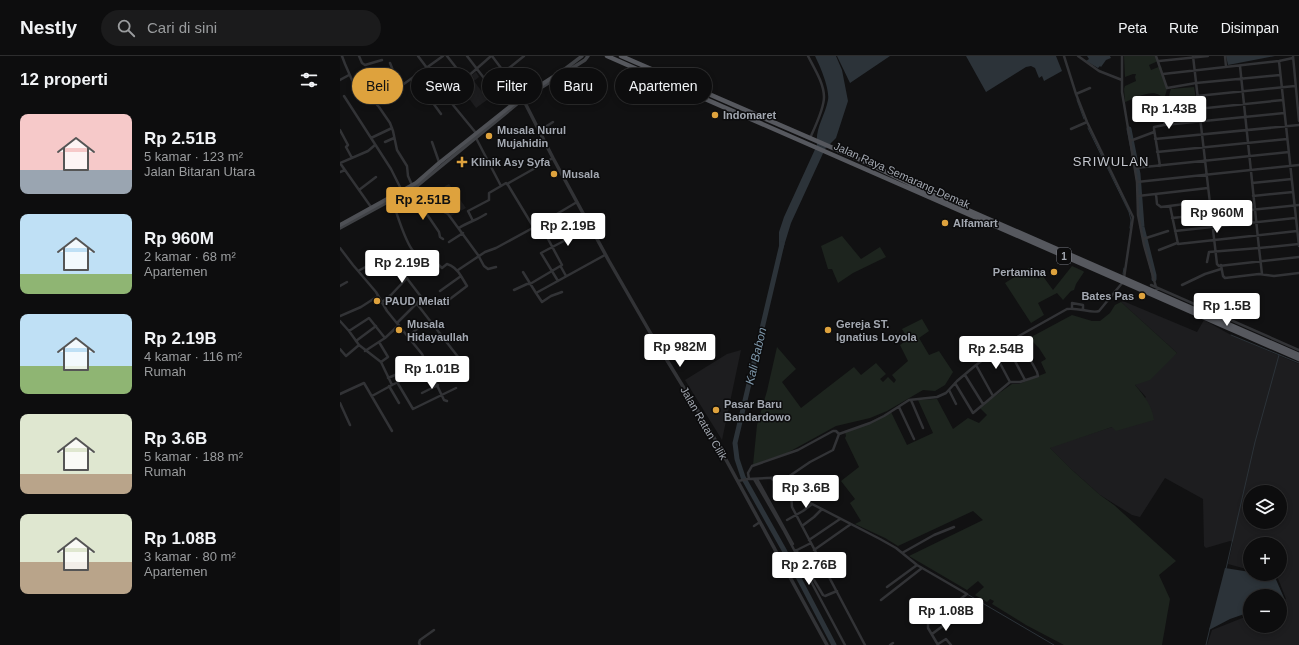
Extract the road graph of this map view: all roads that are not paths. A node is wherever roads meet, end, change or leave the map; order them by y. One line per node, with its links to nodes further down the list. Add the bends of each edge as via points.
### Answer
1 (342, 56): 39 (street)
2 (359, 56): 22 (street, via 365,65)
3 (418, 56): 30 (street)
4 (443, 56): 30 (street)
5 (448, 56): 31 (street)
6 (467, 56): 35 (street)
7 (491, 56): 32 (street); 35 (street)
8 (517, 56): 23 (street)
9 (524, 56): 23 (street)
10 (607, 56): 85 (highway, Jalan Raya Semarang-Demak / 1)
11 (621, 56): 85 (highway, Jalan Raya Semarang-Demak / 1)
12 (808, 56): 85 (street, via 824,98)
13 (1064, 56): 52 (street)
14 (1078, 56): 45 (street, via 1099,71)
15 (1122, 56): 45 (street)
16 (1156, 56): 24 (street)
17 (1208, 56): 20 (street)
18 (1224, 56): 28 (street)
19 (584, 57): 34 (main road); 47 (main road)
20 (1193, 57): 24 (street); 36 (street)
21 (1293, 57): 25 (street); 48 (street)
22 (382, 60)
23 (519, 60): 33 (street)
24 (1159, 61): 38 (street)
25 (1279, 61): 27 (street); 40 (street)
26 (390, 63): 29 (street)
27 (1240, 66): 28 (street); 42 (street)
28 (1226, 67): 36 (street)
29 (392, 68)
30 (427, 68)
31 (457, 68)
32 (501, 68)
33 (509, 68)
34 (567, 68)
35 (477, 69): 37 (street); 41 (street)
36 (1194, 71): 38 (street); 46 (street)
37 (474, 72)
38 (1163, 74): 46 (street, via 1167,88)
39 (349, 75): 43 (street); 44 (street)
40 (1280, 75): 42 (street); 49 (street)
41 (482, 76)
42 (1241, 78): 46 (street); 51 (street)
43 (352, 79)
44 (340, 80)
45 (1122, 80): 86 (street, via 1123,105)
46 (1196, 83): 54 (street)
47 (542, 85)
48 (1295, 86): 49 (street); 66 (street)
49 (1282, 87): 51 (street); 55 (street)
50 (1090, 88): 52 (street)
51 (1242, 92): 54 (street); 61 (street)
52 (1076, 94): 68 (street)
53 (344, 96): 81 (street)
54 (1197, 96): 62 (street)
55 (1283, 100): 61 (street); 63 (street)
56 (376, 104): 73 (street)
57 (433, 104): 64 (street)
58 (452, 104): 79 (street)
59 (516, 104): 79 (main road)
60 (526, 104): 77 (street, Jalan Ratan Cilik)
61 (1244, 105): 62 (street); 65 (street)
62 (1199, 109): 69 (street); 71 (street, via 1168,112)
63 (1284, 113): 65 (street); 72 (street)
64 (441, 114)
65 (1245, 118): 69 (street); 76 (street)
66 (1299, 121)
67 (553, 122): 77 (street)
68 (1088, 122): 74 (street); 134 (street)
69 (1201, 122): 71 (street); 80 (street)
70 (1299, 125): 72 (street)
71 (1164, 126): 78 (street, via 1154,127)
72 (1286, 127): 76 (street); 84 (street)
73 (392, 128): 81 (street); 82 (street)
74 (1071, 129)
75 (340, 130): 95 (street)
76 (1247, 130): 80 (street); 89 (street)
77 (539, 131): 96 (street, Jalan Ratan Cilik)
78 (1154, 132): 83 (street); 86 (street)
79 (476, 135): 99 (main road); 113 (street); 114 (main road)
80 (1202, 135): 83 (street); 91 (street)
81 (371, 138): 90 (street)
82 (394, 138): 87 (street); 114 (street, via 408,176)
83 (1155, 139): 92 (street)
84 (1287, 139): 89 (street); 93 (street)
85 (812, 141): 183 (highway, Jalan Raya Semarang-Demak / 1, via 915,191)
86 (1132, 141): 103 (street)
87 (385, 142)
88 (432, 142): 99 (street)
89 (1248, 143): 91 (street); 94 (street)
90 (375, 145): 95 (street); 117 (street)
91 (1204, 148): 92 (street); 97 (street)
92 (1157, 152): 101 (street)
93 (1289, 152): 94 (street); 102 (street)
94 (1249, 156): 97 (street); 105 (street)
95 (352, 158): 98 (street)
96 (553, 158): 112 (street); 125 (street, Jalan Ratan Cilik)
97 (1205, 161): 101 (street); 107 (street)
98 (340, 163): 104 (street)
99 (439, 163): 114 (main road)
100 (1299, 165): 102 (street)
101 (1160, 166): 103 (street)
102 (1291, 166): 105 (street); 109 (street)
103 (1136, 168): 110 (street)
104 (344, 170): 106 (street); 116 (street)
105 (1251, 170): 107 (street); 111 (street)
106 (340, 172)
107 (1207, 174): 110 (street); 115 (street)
108 (376, 177): 116 (street)
109 (1292, 179): 111 (street); 118 (street)
110 (1138, 182): 120 (street)
111 (1252, 183): 121 (street)
112 (507, 184): 113 (street); 144 (street)
113 (501, 186): 137 (street, via 489,193 489,200 468,211)
114 (417, 187): 117 (main road); 122 (main road); 124 (street)
115 (1208, 188): 119 (street); 123 (street)
116 (359, 190): 129 (street)
117 (402, 191): 129 (main road)
118 (1293, 192): 121 (street); 126 (street)
119 (1156, 194): 120 (street); 128 (street, via 1159,206)
120 (1140, 196): 133 (street)
121 (1254, 196): 130 (street)
122 (392, 200): 142 (main road); 161 (street, via 406,240)
123 (1209, 201): 128 (street); 132 (street)
124 (427, 202): 143 (street, via 429,205 436,201); 151 (street, via 422,207)
125 (576, 202): 139 (street); 163 (street, Jalan Ratan Cilik)
126 (1294, 205): 127 (street); 130 (street); 136 (street)
127 (1299, 205)
128 (1170, 206): 135 (street)
129 (371, 207): 140 (main road)
130 (1255, 209): 132 (street); 138 (street)
131 (486, 214): 137 (street)
132 (1211, 214): 135 (street); 141 (street)
133 (1138, 216): 134 (street); 152 (street)
134 (1133, 217): 183 (street)
135 (1172, 218): 145 (street)
136 (1295, 218): 138 (street); 146 (street)
137 (473, 220): 143 (street)
138 (1257, 222): 141 (street); 150 (street)
139 (540, 224): 144 (street); 157 (street)
140 (340, 225)
141 (1212, 227): 145 (street); 153 (street)
142 (340, 228)
143 (459, 228): 148 (street)
144 (534, 228): 164 (street)
145 (1175, 231): 155 (street)
146 (1297, 231): 150 (street); 156 (street)
147 (1168, 232): 152 (street)
148 (463, 233): 154 (street); 164 (street)
149 (577, 234): 157 (street)
150 (1258, 235): 153 (street); 159 (street)
151 (443, 239)
152 (1144, 239): 182 (street)
153 (1214, 240): 155 (street); 162 (street)
154 (449, 242)
155 (1177, 243): 160 (street)
156 (1299, 245): 159 (street)
157 (553, 247): 171 (street); 176 (street, via 541,254)
158 (340, 248): 174 (street)
159 (1259, 248): 162 (street); 166 (street)
160 (1159, 250)
161 (414, 252): 173 (street, via 421,256 429,256 441,268 448,264); 181 (street, via 399,266)
162 (1215, 252): 167 (street, via 1208,253); 169 (street, via 1217,264)
163 (605, 255): 180 (street); 255 (street, Jalan Ratan Cilik)
164 (478, 256): 170 (street, via 488,269); 173 (street)
165 (1299, 257): 166 (street)
166 (1261, 261): 169 (street); 178 (street)
167 (1206, 262)
168 (371, 264): 174 (street)
169 (1221, 265): 172 (street)
170 (496, 267)
171 (561, 267): 176 (street); 180 (street)
172 (1220, 269): 178 (street, via 1225,278); 187 (street)
173 (458, 270): 179 (street)
174 (358, 271): 195 (street)
175 (523, 272): 186 (street)
176 (552, 272): 184 (street); 186 (street)
177 (1299, 272): 178 (street, via 1274,276)
178 (1262, 274)
179 (461, 276): 192 (street); 198 (street, via 467,286)
180 (566, 276): 184 (street)
181 (407, 278): 197 (street); 199 (street, via 422,297)
182 (1153, 278): 189 (street); 190 (street)
183 (1124, 280): 189 (highway, Jalan Raya Semarang-Demak / 1); 196 (highway, Jalan Raya Semarang-Demak / 1); 207 (street, via 1099,311 1067,309)
184 (558, 281): 194 (street)
185 (347, 282): 188 (street)
186 (530, 284): 191 (street); 194 (street)
187 (1182, 285)
188 (340, 286)
189 (1150, 286): 190 (highway, Jalan Raya Semarang-Demak / 1)
190 (1156, 289): 196 (highway, Jalan Raya Semarang-Demak / 1); 214 (street)
191 (514, 290)
192 (440, 291)
193 (562, 292): 194 (street, via 543,302)
194 (536, 293)
195 (378, 296): 197 (street); 200 (street)
196 (1170, 301): 217 (highway, Jalan Raya Semarang-Demak / 1); 218 (highway, Jalan Raya Semarang-Demak / 1)
197 (382, 302): 202 (street)
198 (446, 302)
199 (417, 304): 202 (street); 227 (street, via 462,362 452,374)
200 (340, 316)
201 (340, 321): 205 (street)
202 (398, 324): 206 (street); 208 (street)
203 (376, 326): 205 (street, via 369,318); 208 (street); 209 (street)
204 (419, 327): 206 (street)
205 (349, 331): 209 (street)
206 (408, 336): 221 (street)
207 (1018, 337): 211 (street); 225 (street, via 1038,375)
208 (385, 338): 210 (street)
209 (356, 341): 212 (street)
210 (379, 342): 215 (street); 219 (street, via 388,357)
211 (1006, 344): 216 (street); 225 (street)
212 (359, 345): 213 (street, via 346,356); 215 (street)
213 (340, 349)
214 (1299, 350)
215 (366, 351): 219 (street)
216 (994, 352): 220 (street); 228 (street)
217 (1299, 355)
218 (1299, 359)
219 (381, 362): 224 (street)
220 (976, 365): 223 (street); 238 (street)
221 (429, 367): 226 (street); 227 (street)
222 (407, 370): 224 (street)
223 (965, 375): 229 (street); 244 (street)
224 (388, 378): 230 (street)
225 (1025, 380): 228 (street)
226 (397, 382): 230 (street); 236 (street, via 413,409)
227 (436, 382): 231 (street)
228 (1010, 382): 238 (street)
229 (955, 384): 233 (street); 244 (street, via 972,413)
230 (390, 385): 237 (street); 242 (street)
231 (438, 386): 234 (street); 236 (street)
232 (456, 388): 236 (street)
233 (949, 390): 239 (street, via 937,397); 243 (street)
234 (422, 393)
235 (340, 394): 237 (street, via 364,383)
236 (442, 394): 240 (street)
237 (372, 396): 249 (street)
238 (993, 396): 244 (street)
239 (911, 400): 245 (street); 248 (street)
240 (446, 401)
241 (340, 403): 246 (street)
242 (399, 403)
243 (956, 404)
244 (983, 404)
245 (899, 407): 250 (street, via 870,423); 251 (street)
246 (342, 408): 247 (street)
247 (350, 425)
248 (924, 428)
249 (392, 431)
250 (839, 434): 252 (street, via 830,452 788,477); 253 (street, via 833,431 798,450 752,466)
251 (914, 439)
252 (771, 478): 254 (street); 256 (street)
253 (748, 479): 254 (street); 255 (street)
254 (756, 479): 268 (street)
255 (739, 481): 281 (street, Jalan Ratan Cilik, via 757,524)
256 (790, 493): 257 (street); 259 (street)
257 (812, 504): 258 (street); 259 (street)
258 (822, 509): 260 (street); 263 (street)
259 (796, 515): 261 (street); 263 (street)
260 (840, 519): 262 (street); 265 (street)
261 (787, 520)
262 (851, 524): 267 (street); 269 (street)
263 (802, 526): 265 (street)
264 (954, 527): 269 (street)
265 (809, 540): 266 (street)
266 (811, 543): 267 (street); 268 (street)
267 (814, 550): 270 (street)
268 (796, 551): 275 (street, via 823,596); 282 (street)
269 (904, 552): 271 (street)
270 (821, 563): 272 (street); 275 (street)
271 (917, 565): 273 (street); 274 (street)
272 (812, 566)
273 (924, 569): 276 (street); 277 (street, via 967,594)
274 (887, 587)
275 (837, 591): 283 (street)
276 (881, 600)
277 (943, 613): 279 (street, via 928,624); 279 (street, via 948,622)
278 (434, 630): 280 (street, via 420,640)
279 (932, 634): 284 (street)
280 (420, 645)
281 (827, 645)
282 (845, 645)
283 (865, 645)
284 (938, 645): 285 (street, via 946,639)
285 (951, 645)

